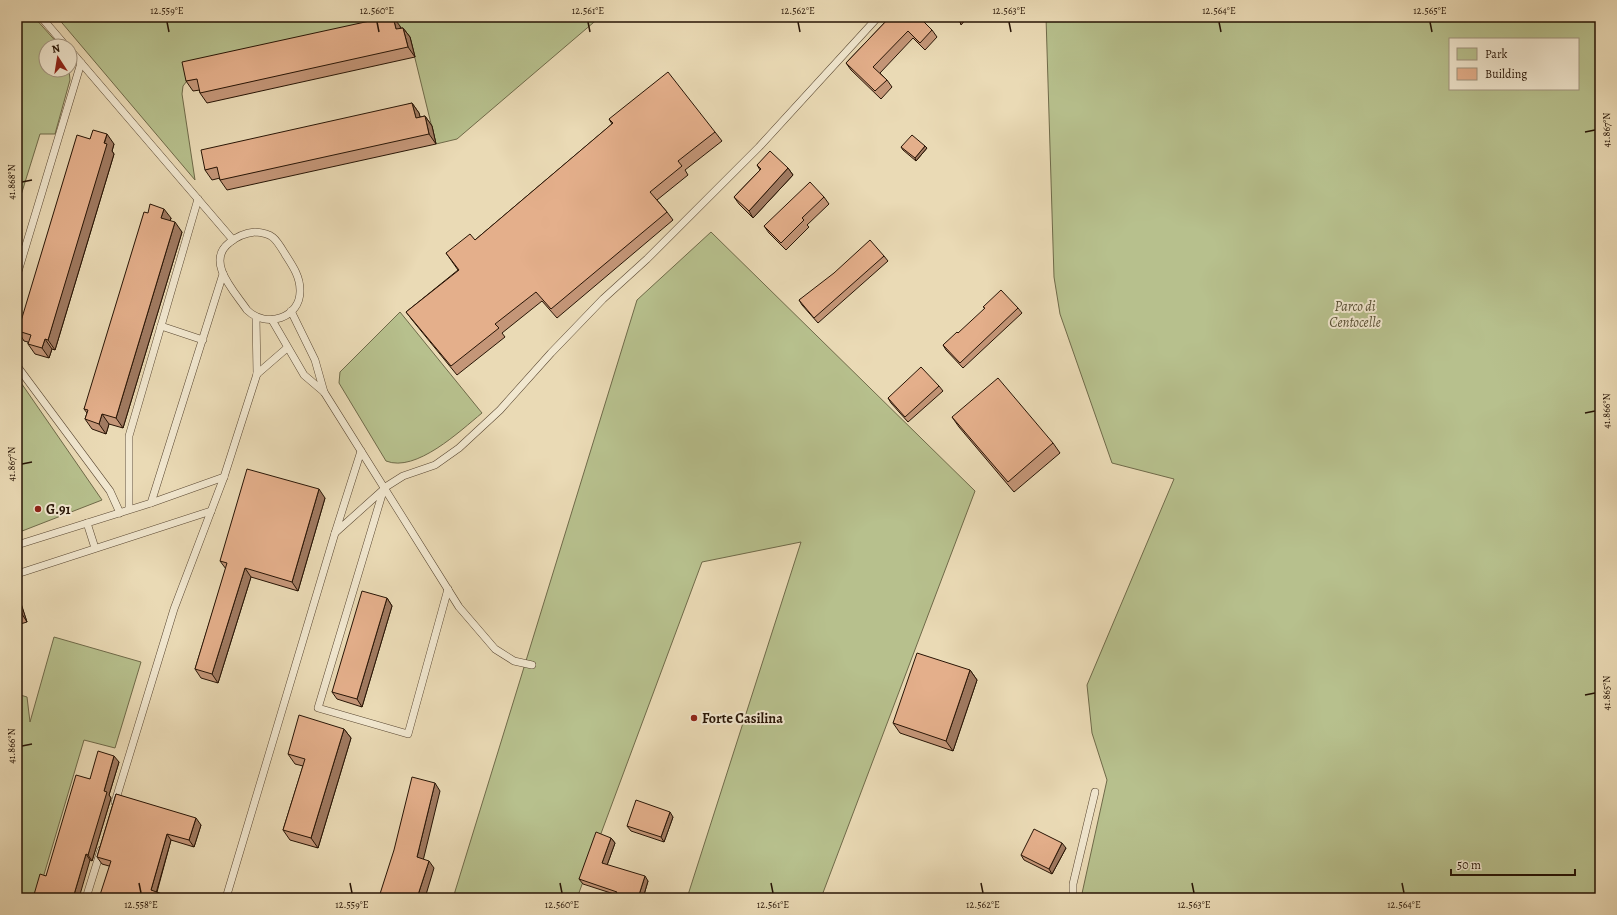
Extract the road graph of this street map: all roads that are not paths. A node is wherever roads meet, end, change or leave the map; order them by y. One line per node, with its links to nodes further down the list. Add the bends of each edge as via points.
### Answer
1 (41, 17): 3 (lane)
2 (878, 17): 21 (lane, via 759,147 647,259 603,299 500,410 459,448 435,465 403,476)
3 (59, 38)
4 (78, 59): 5 (lane)
5 (81, 63): 6 (lane); 9 (lane)
6 (198, 199): 7 (lane); 13 (lane)
7 (233, 240): 8 (lane, via 225,246 220,256); 10 (lane, via 255,232 269,234 278,241 300,281 299,300)
8 (223, 274): 11 (lane, via 247,310); 14 (lane)
9 (17, 275)
10 (292, 310): 12 (lane); 18 (lane, via 315,360)
11 (256, 317): 12 (lane, via 261,320); 17 (lane)
12 (272, 320): 15 (lane)
13 (161, 326): 14 (lane); 23 (lane, via 129,436)
14 (203, 340): 22 (lane)
15 (287, 348): 17 (lane); 18 (lane, via 304,375)
16 (17, 366): 25 (lane, via 110,491)
17 (257, 374): 20 (lane)
18 (324, 392): 19 (lane)
19 (361, 451): 21 (lane); 27 (lane)
20 (224, 477): 22 (lane); 24 (lane)
21 (384, 488): 27 (lane); 31 (lane); 31 (lane, via 318,708 408,734)
22 (151, 502): 23 (lane)
23 (129, 510): 25 (lane)
24 (211, 511): 29 (lane); 34 (lane, via 174,609)
25 (120, 513): 26 (lane)
26 (87, 523): 28 (lane); 29 (lane)
27 (335, 533): 37 (lane)
28 (17, 545)
29 (94, 548): 30 (lane)
30 (17, 574)
31 (448, 589): 32 (lane, via 459,607 495,649 514,661)
32 (532, 665)
33 (1095, 792): 38 (lane, via 1073,884)
34 (114, 807)
35 (102, 845): 36 (lane)
36 (86, 898)
37 (226, 898)
38 (1073, 898)

